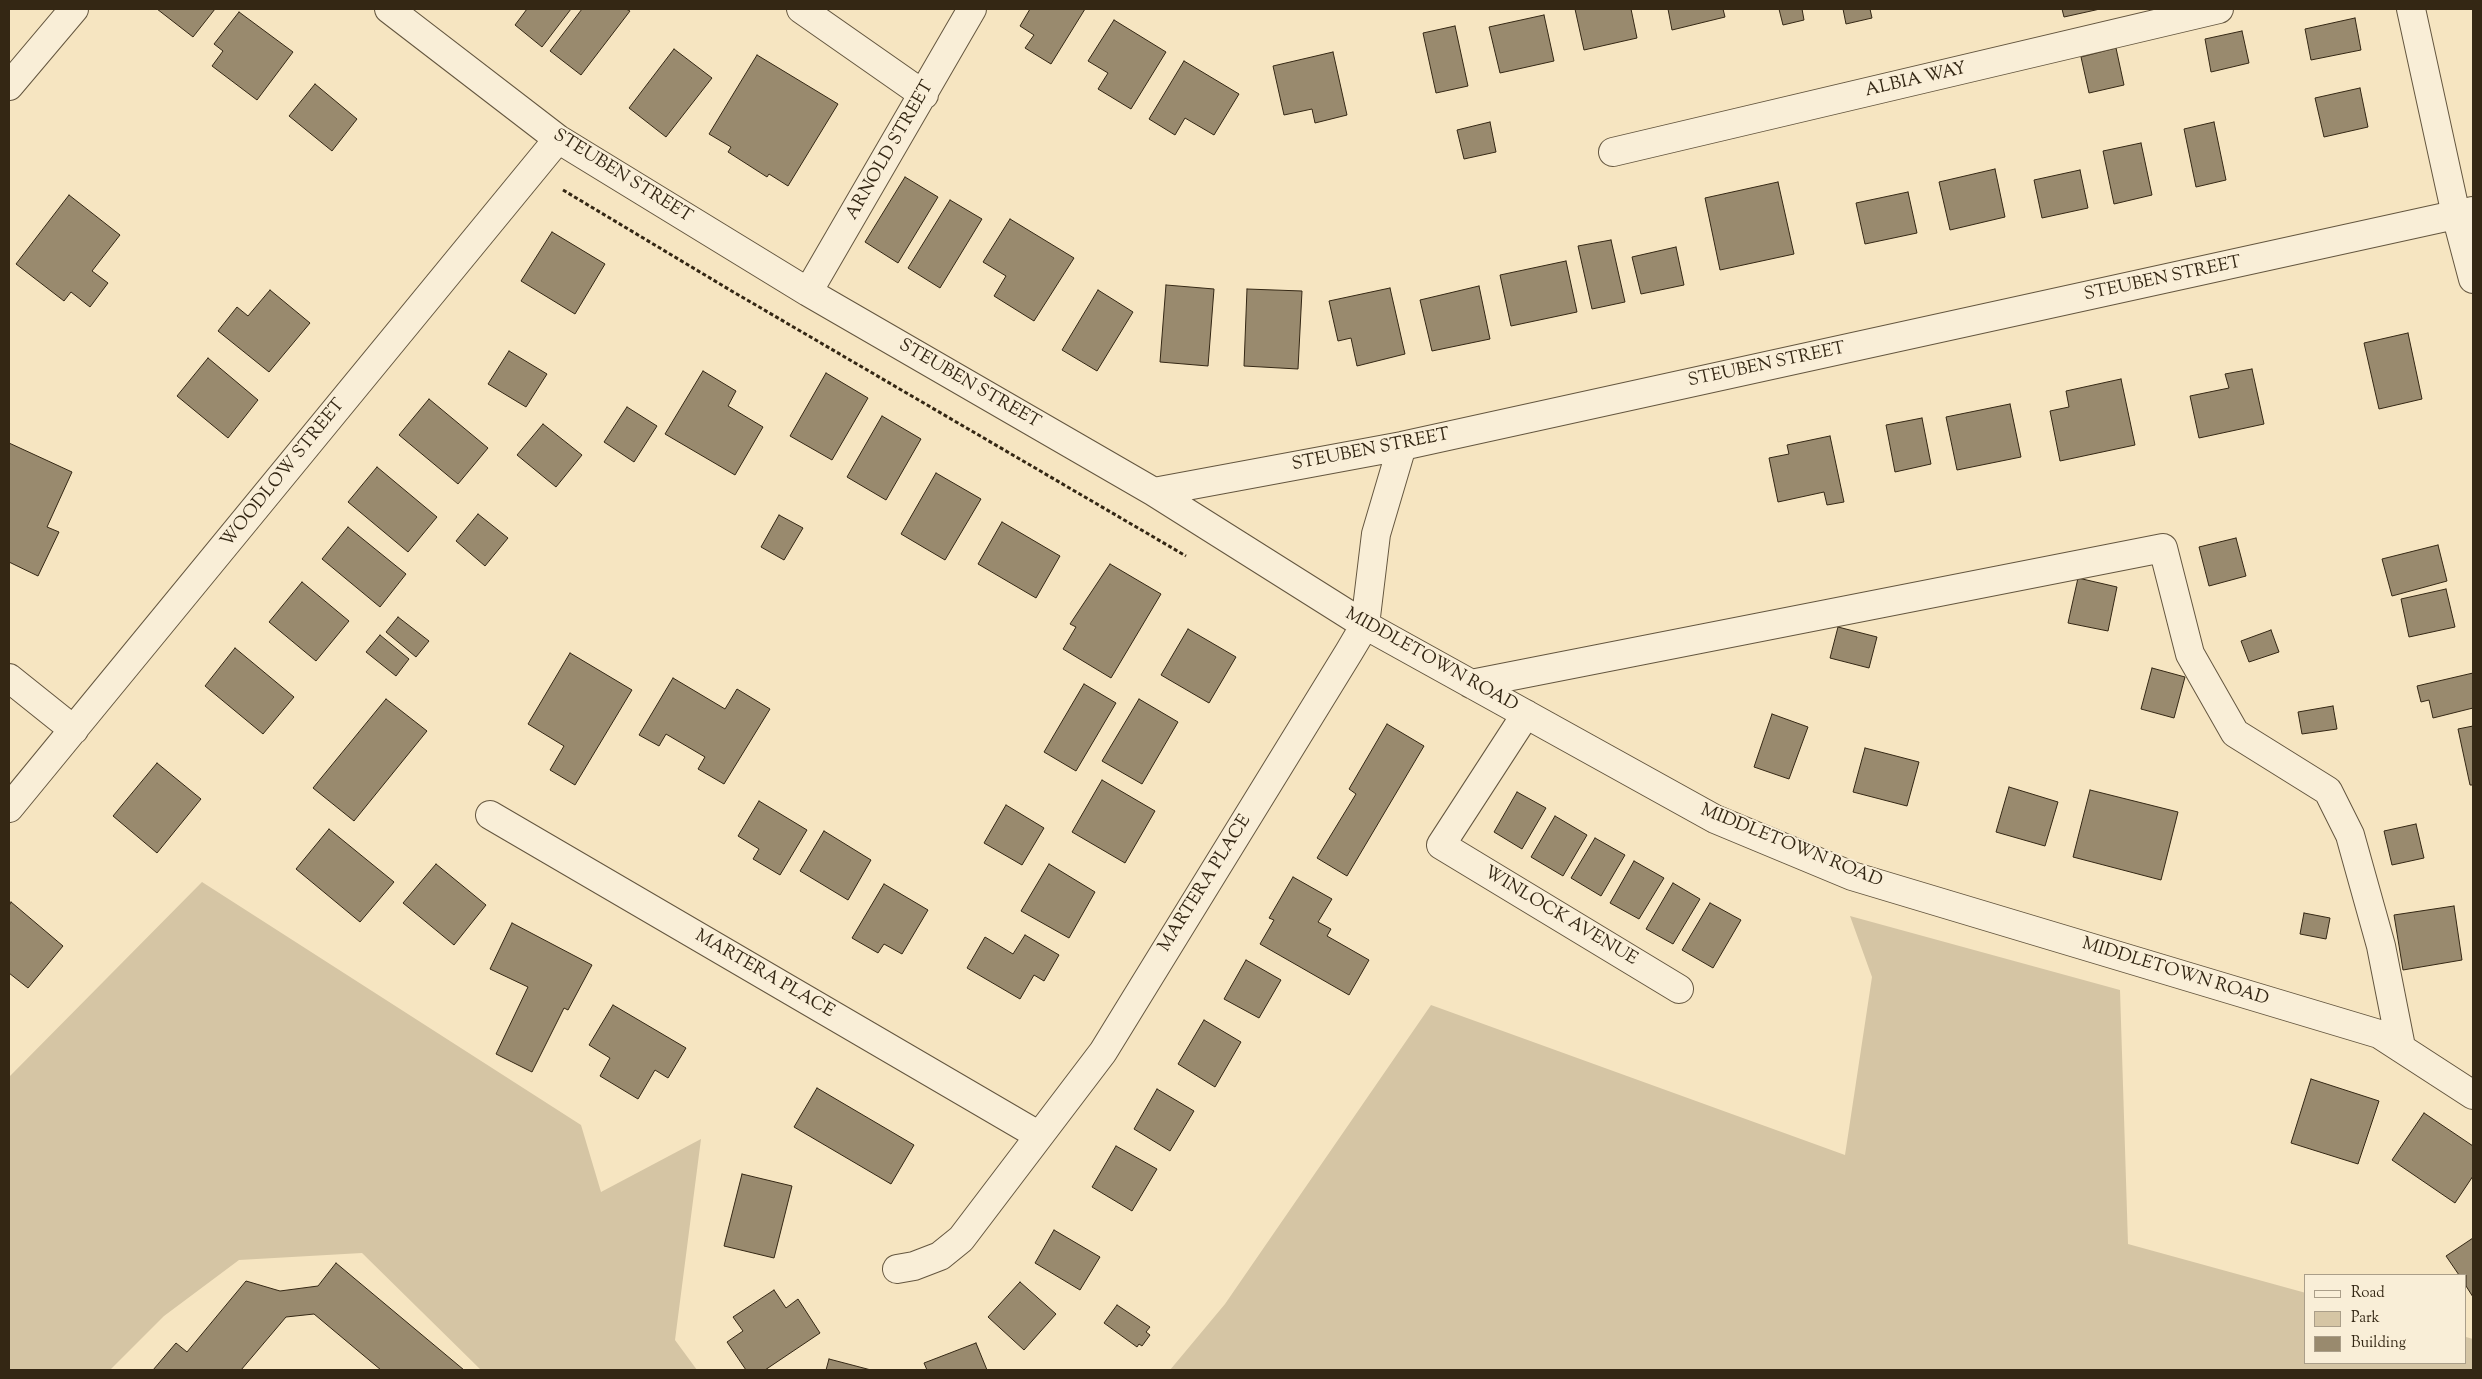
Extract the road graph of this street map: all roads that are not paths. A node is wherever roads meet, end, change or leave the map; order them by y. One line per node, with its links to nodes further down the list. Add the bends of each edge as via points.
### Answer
1 (74, 9): 7 (street)
2 (388, 9): 9 (street, STEUBEN STREET)
3 (801, 9): 8 (street)
4 (972, 9): 8 (street, ARNOLD STREET)
5 (2219, 9): 10 (street, ALBIA WAY)
6 (2411, 9): 11 (street)
7 (9, 86)
8 (924, 95): 13 (street, ARNOLD STREET)
9 (558, 139): 13 (street, STEUBEN STREET); 20 (street, WOODLOW STREET)
10 (1613, 152)
11 (2464, 213): 12 (street); 14 (street, STEUBEN STREET)
12 (2473, 279)
13 (808, 292): 15 (street, STEUBEN STREET)
14 (1402, 446): 15 (street, STEUBEN STREET); 16 (street, via 1376,534)
15 (1154, 492): 16 (street, MIDDLETOWN ROAD)
16 (1365, 625): 18 (street, MIDDLETOWN ROAD); 26 (street, MARTERA PLACE, via 1103,1052)
17 (9, 678): 20 (street)
18 (1471, 684): 19 (street, MIDDLETOWN ROAD); 24 (street, via 2163,548 2190,654 2234,734 2328,791 2350,835 2381,946)
19 (1526, 714): 23 (street, WINLOCK AVENUE, via 1441,845); 24 (street, MIDDLETOWN ROAD, via 1715,819 1852,876 2379,1034)
20 (74, 730): 21 (street, WOODLOW STREET)
21 (9, 808)
22 (490, 815): 26 (street, MARTERA PLACE)
23 (1679, 989)
24 (2401, 1046): 25 (street, MIDDLETOWN ROAD)
25 (2473, 1095)
26 (1038, 1135): 27 (street, MARTERA PLACE, via 961,1238 940,1256)
27 (897, 1269)

